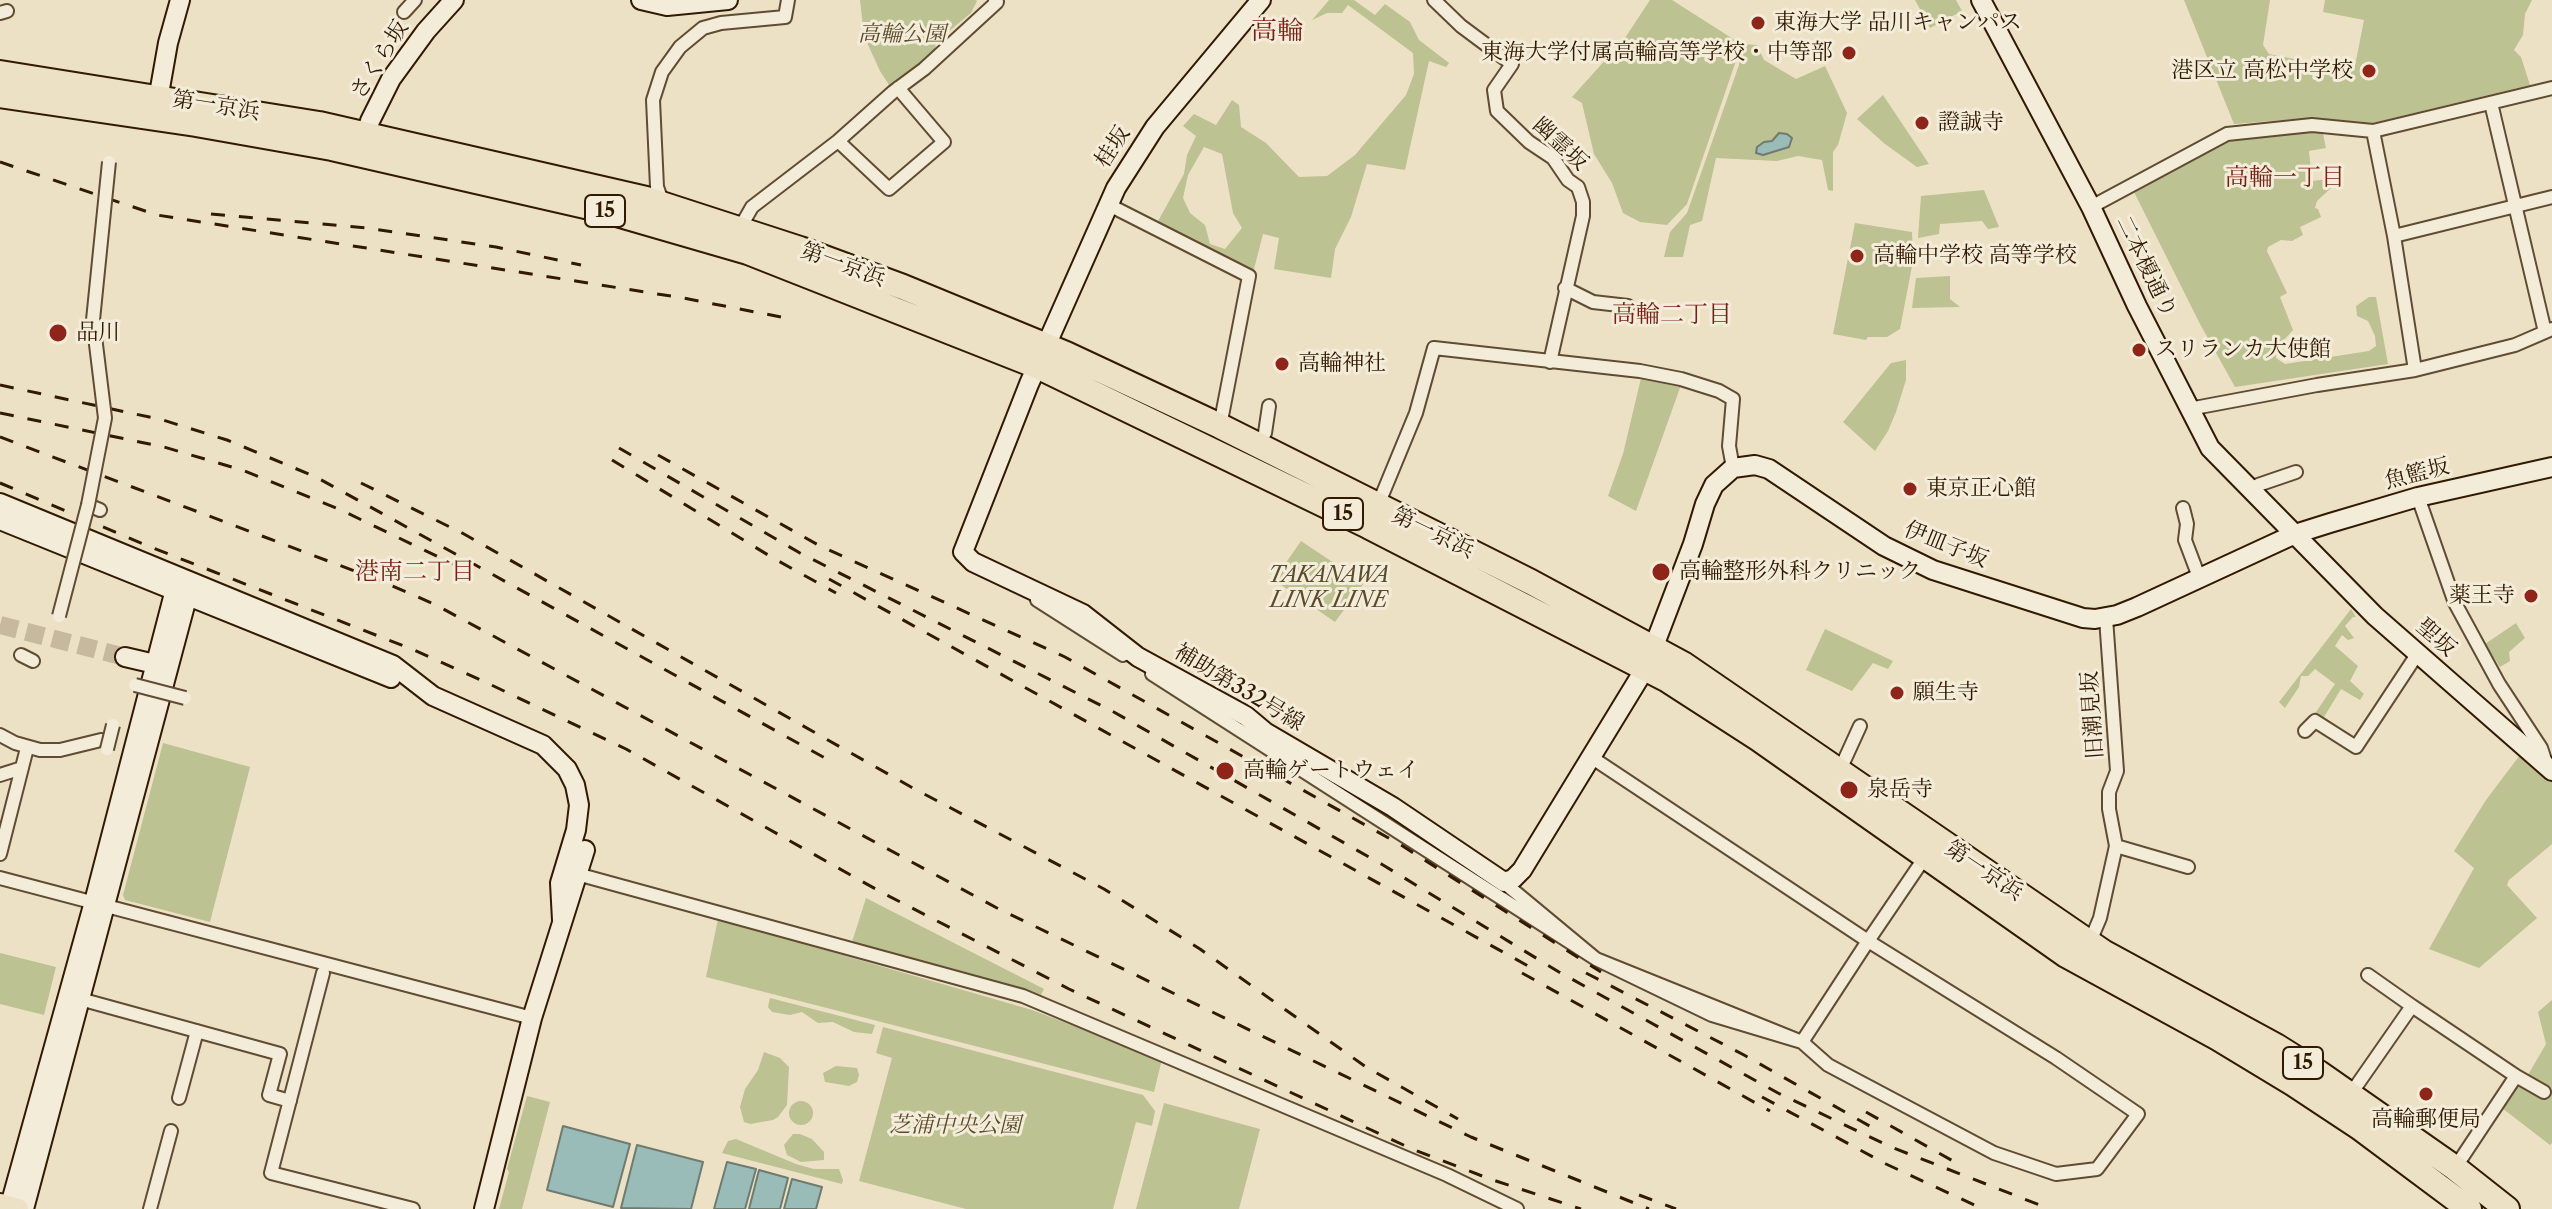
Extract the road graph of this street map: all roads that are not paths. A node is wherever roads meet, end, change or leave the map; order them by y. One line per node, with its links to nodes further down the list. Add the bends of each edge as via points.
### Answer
1 (180, 0): 18 (street)
2 (415, 0): 11 (street)
3 (454, 0): 21 (street, さくら坂, via 399,67)
4 (641, 0): 5 (street, via 667,6)
5 (728, 0)
6 (788, 0): 24 (street, via 785,17 703,28 662,72 653,100 657,187)
7 (995, 0): 13 (street)
8 (1261, 0): 25 (street, 桂坂, via 1155,127)
9 (1434, 0): 30 (street, 幽霊坂, via 1512,64 1494,90 1497,111 1553,158 1578,187 1583,216)
10 (1981, 0): 27 (street, 二本榎通り)
11 (404, 12)
12 (0, 73): 15 (highway, 第一京浜 / 15)
13 (898, 88): 20 (street); 20 (street, via 944,142 889,189)
14 (2552, 88): 17 (street)
15 (45, 90): 16 (highway, 第一京浜 / 15); 18 (highway, 第一京浜 / 15)
16 (0, 95)
17 (2491, 103): 19 (street); 26 (street)
18 (157, 107): 21 (highway, 第一京浜 / 15)
19 (2373, 131): 27 (street, via 2312,125 2227,134); 29 (street)
20 (838, 141): 28 (street, via 752,207)
21 (363, 144): 24 (highway, 第一京浜 / 15, via 574,181); 33 (highway, 第一京浜 / 15, via 698,237)
22 (109, 162): 54 (street, bridge, via 93,320 105,418 94,508)
23 (2552, 197): 26 (street)
24 (663, 204): 28 (highway, 第一京浜 / 15)
25 (1109, 205): 33 (street, 桂坂); 39 (street, via 1249,276)
26 (2516, 206): 29 (street); 32 (street)
27 (2091, 207): 38 (street, 二本榎通り)
28 (740, 228): 33 (highway, 第一京浜 / 15, via 903,287)
29 (2394, 236): 35 (street)
30 (1565, 288): 31 (street, via 1593,302); 34 (street, 幽霊坂)
31 (1628, 306)
32 (2549, 330): 35 (street, via 2515,345)
33 (1041, 356): 36 (highway, 第一京浜 / 15); 51 (street, 桂坂)
34 (1550, 362): 42 (street, via 1681,379 1733,399); 47 (street, via 1434,348 1416,413)
35 (2415, 370): 38 (street)
36 (1104, 385): 39 (highway, 第一京浜 / 15); 58 (highway, 第一京浜 / 15, via 1368,526)
37 (1269, 406): 40 (street)
38 (2189, 409): 50 (street, 二本榎通り, via 2210,448)
39 (1220, 426): 47 (highway, 第一京浜 / 15)
40 (1265, 433)
41 (2552, 467): 45 (street, 魚籃坂)
42 (1733, 468): 55 (street, 伊皿子坂, via 1769,469 1884,546 1933,570 2083,618); 58 (street, via 1709,494 1665,620)
43 (2296, 472): 44 (street)
44 (2258, 485)
45 (2418, 497): 50 (street, 魚籃坂); 70 (street, via 2455,603)
46 (0, 503): 53 (street)
47 (1378, 505): 58 (highway, 第一京浜 / 15, via 1531,582)
48 (2183, 508): 52 (street, via 2185,540)
49 (0, 520): 53 (street)
50 (2295, 534): 52 (street, 伊皿子坂); 56 (street, 聖坂)
51 (963, 552): 58 (street, 補助第332号線, via 973,562 1083,614 1138,657 1246,716 1504,882 1522,870); 86 (street)
52 (2199, 577): 55 (street, 伊皿子坂)
53 (182, 587): 59 (street); 60 (street); 81 (street); 82 (street, via 393,665 433,696 553,753 572,778 579,805 560,883)
54 (59, 616)
55 (2106, 618): 74 (street, 旧潮見坂, via 2117,768 2109,809)
56 (2418, 653): 65 (street, via 2356,747 2315,721); 70 (street, 聖坂)
57 (125, 657): 59 (street)
58 (1645, 659): 72 (highway, 第一京浜 / 15, via 1683,664); 77 (highway, 第一京浜 / 15); 84 (street, via 1591,757); 86 (street, via 1508,886)
59 (155, 664): 69 (street)
60 (391, 678)
61 (135, 685): 62 (street, bridge)
62 (185, 698)
63 (113, 725): 67 (street, bridge)
64 (1860, 726): 72 (street)
65 (2305, 731)
66 (0, 735): 68 (street)
67 (107, 744): 68 (street); 69 (street)
68 (27, 748): 71 (street)
69 (132, 750): 81 (street)
70 (2550, 765)
71 (22, 768): 73 (street); 76 (street)
72 (1839, 772): 83 (highway, 第一京浜 / 15)
73 (0, 775)
74 (2116, 846): 78 (street); 85 (street, via 2100,918)
75 (585, 850): 79 (street)
76 (0, 854)
77 (1925, 857): 83 (highway, 第一京浜 / 15); 84 (street)
78 (2188, 867)
79 (577, 874): 82 (street); 106 (street, via 1033,1000)
80 (0, 878): 81 (street)
81 (100, 904): 90 (street); 92 (street); 102 (street)
82 (562, 920): 92 (street)
83 (2043, 924): 85 (highway, 第一京浜 / 15)
84 (1868, 941): 94 (street); 94 (street, via 2138,1114 2097,1169 2056,1174 1994,1153 1901,1105 1828,1065)
85 (2084, 952): 89 (highway, 第一京浜 / 15)
86 (1596, 959): 94 (street, via 1712,1015)
87 (323, 973): 99 (street)
88 (2368, 975): 91 (street)
89 (2130, 979): 97 (highway, 第一京浜 / 15, via 2276,1046); 101 (highway, 第一京浜 / 15, via 2359,1127)
90 (80, 999): 93 (street); 102 (street)
91 (2412, 1006): 95 (street); 97 (street)
92 (532, 1018): 105 (street)
93 (197, 1031): 98 (street); 99 (street, via 280,1054 269,1095)
94 (1802, 1042)
95 (2516, 1076): 96 (street); 101 (street)
96 (2544, 1092)
97 (2350, 1095): 101 (highway, 第一京浜 / 15)
98 (179, 1098)
99 (290, 1101): 104 (street, via 271,1173)
100 (171, 1131): 103 (street)
101 (2455, 1179): 107 (highway, 第一京浜 / 15); 108 (highway, 第一京浜 / 15)
102 (12, 1208)
103 (150, 1209)
104 (413, 1209)
105 (484, 1209)
106 (1517, 1209)
107 (2469, 1209)
108 (2507, 1209)

